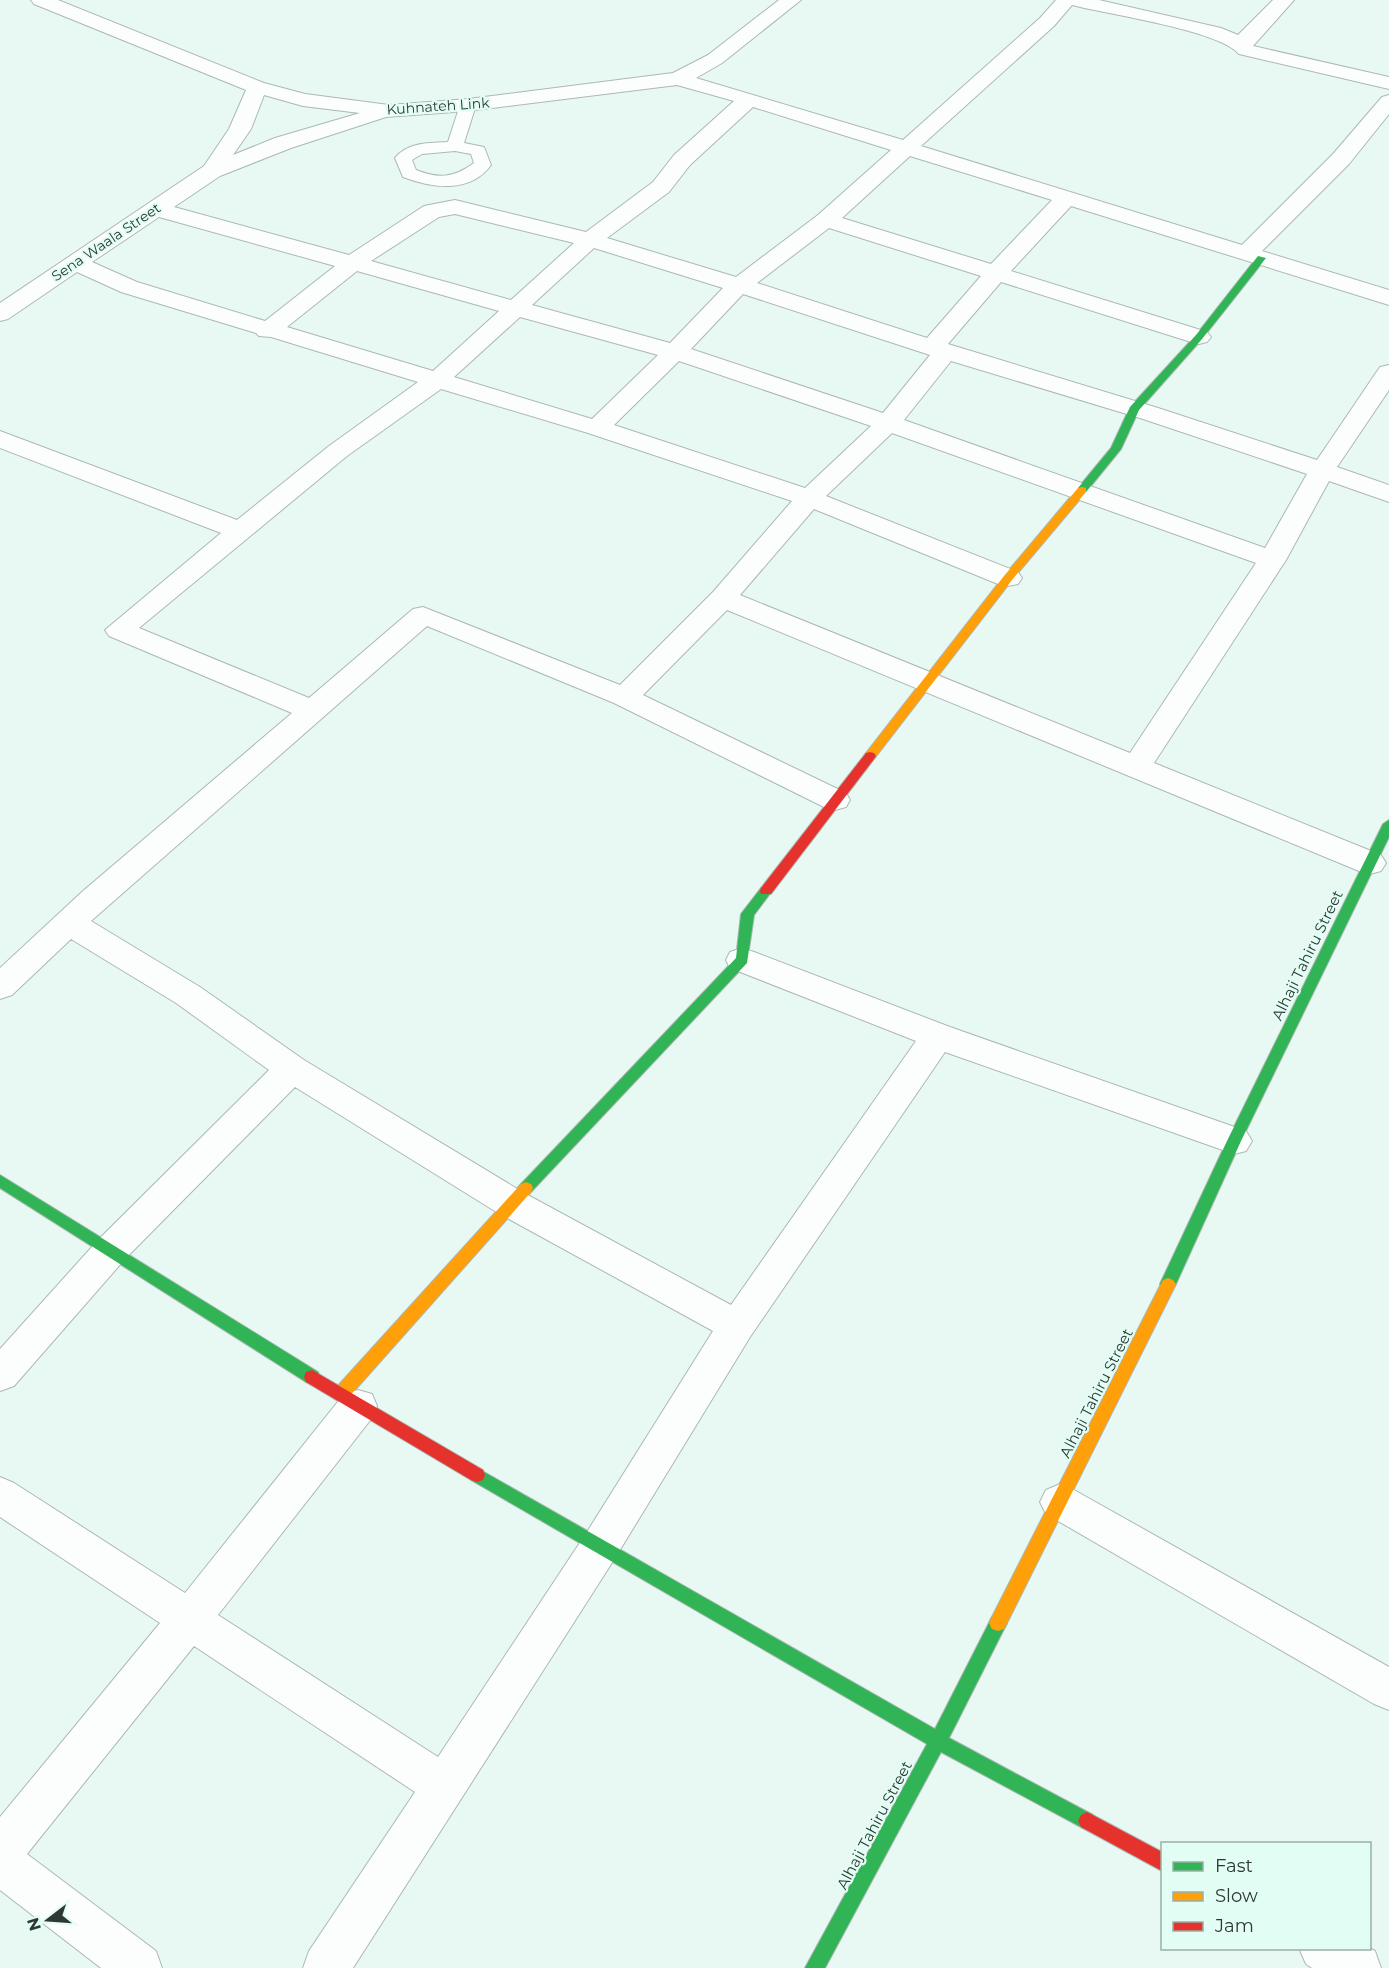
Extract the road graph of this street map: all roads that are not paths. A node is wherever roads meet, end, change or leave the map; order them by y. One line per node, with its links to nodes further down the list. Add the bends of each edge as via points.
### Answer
1 (41, 0): 9 (street, Kuhnateh Link)
2 (791, 0): 7 (street, Kuhnateh Link, via 716,59)
3 (1066, 0): 15 (street)
4 (1074, 0): 6 (street, via 1214,32)
5 (1284, 0): 6 (street)
6 (1241, 44): 8 (street, via 1246,50)
7 (678, 79): 10 (street); 12 (street, Kuhnateh Link)
8 (1389, 83)
9 (257, 87): 13 (street, Kuhnateh Link, via 303,100); 16 (street, via 240,129)
10 (749, 99): 15 (street); 20 (street, via 682,160 661,187)
11 (1389, 101): 21 (street)
12 (468, 105): 13 (street, Kuhnateh Link); 14 (lane)
13 (389, 111): 16 (street, via 283,143)
14 (455, 146)
15 (908, 150): 17 (street); 19 (street)
16 (212, 171): 18 (street, Sena Waala Street)
17 (1066, 198): 21 (street); 24 (street)
18 (156, 209): 22 (street, Sena Waala Street); 23 (street)
19 (826, 220): 24 (street); 25 (street)
20 (590, 240): 23 (street, via 474,210 442,207); 25 (street); 27 (street)
21 (1253, 256): 26 (street); 30 (street)
22 (75, 263): 28 (street, Sena Waala Street); 29 (street, via 129,287)
23 (353, 263): 27 (street); 29 (street)
24 (996, 273): 30 (street); 31 (street)
25 (739, 285): 31 (street); 32 (street)
26 (1389, 298)
27 (518, 308): 32 (street); 34 (street)
28 (0, 314)
29 (267, 331): 34 (street)
30 (1199, 337): 35 (street)
31 (938, 350): 35 (street); 36 (street)
32 (675, 352): 36 (street); 37 (street)
33 (1389, 372): 39 (street)
34 (437, 380): 37 (street); 43 (street, via 338,450)
35 (1134, 409): 39 (street); 40 (street, via 1116,449)
36 (888, 423): 40 (street); 42 (street)
37 (597, 428): 42 (street)
38 (0, 439): 43 (street)
39 (1323, 469): 41 (street); 44 (street)
40 (1079, 492): 44 (street); 45 (street)
41 (1389, 494)
42 (809, 498): 45 (street); 46 (street)
43 (238, 530): 49 (street, via 119,630)
44 (1272, 560): 50 (street)
45 (1008, 578): 47 (street)
46 (723, 598): 47 (street); 48 (street)
47 (929, 683): 50 (street); 51 (street)
48 (624, 697): 49 (street, via 423,615); 51 (street)
49 (315, 711): 54 (street)
50 (1136, 767): 53 (street)
51 (835, 800): 55 (street, via 748,914)
52 (1389, 824): 53 (street, Alhaji Tahiru Street)
53 (1370, 863): 59 (street, Alhaji Tahiru Street)
54 (68, 922): 56 (street); 58 (street, via 188,995)
55 (742, 960): 57 (street); 61 (street)
56 (0, 987)
57 (938, 1036): 59 (street); 63 (street)
58 (292, 1069): 61 (street); 62 (street)
59 (1234, 1141): 67 (street, Alhaji Tahiru Street)
60 (0, 1181): 62 (street)
61 (511, 1203): 63 (street); 65 (street)
62 (112, 1249): 64 (street); 65 (street)
63 (737, 1326): 68 (street)
64 (0, 1375)
65 (350, 1400): 68 (street); 69 (street)
66 (0, 1495): 69 (street)
67 (1060, 1502): 70 (street); 71 (street, Alhaji Tahiru Street)
68 (601, 1545): 71 (street); 72 (street)
69 (190, 1619): 72 (street); 73 (street)
70 (1389, 1690)
71 (938, 1741): 74 (street); 79 (street, Alhaji Tahiru Street)
72 (443, 1786): 78 (street)
73 (0, 1852)
74 (1161, 1861)
75 (0, 1862): 77 (street)
76 (1326, 1950): 80 (street)
77 (139, 1968)
78 (326, 1968)
79 (815, 1968)
80 (1358, 1968)

